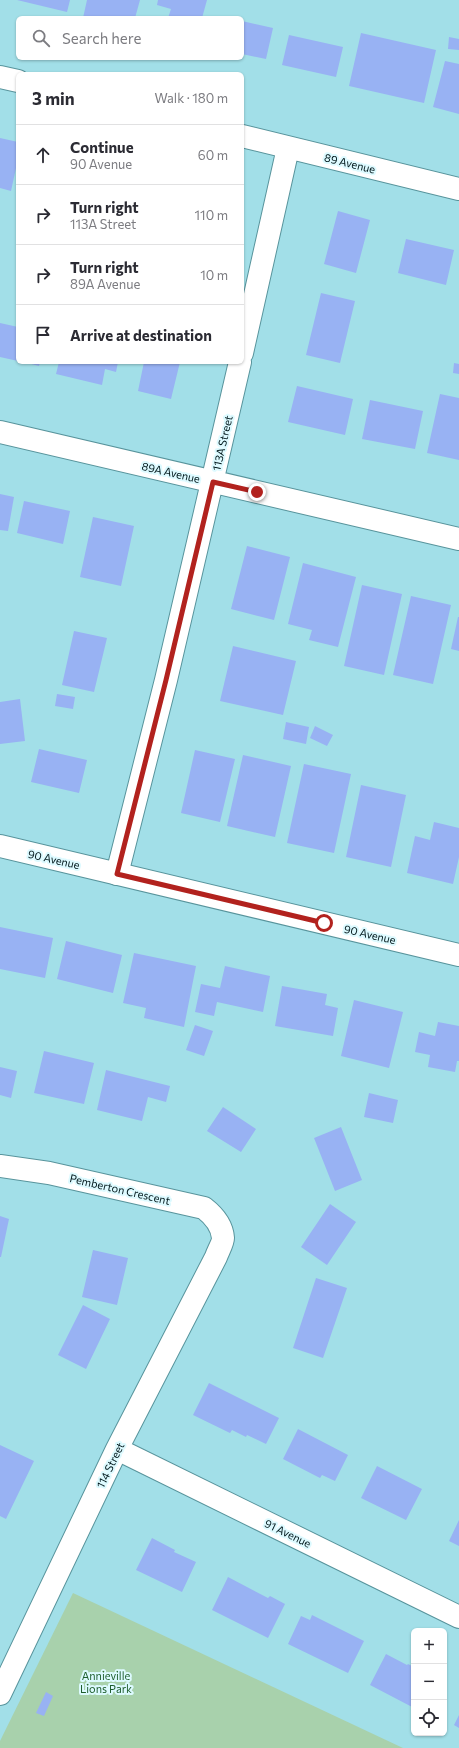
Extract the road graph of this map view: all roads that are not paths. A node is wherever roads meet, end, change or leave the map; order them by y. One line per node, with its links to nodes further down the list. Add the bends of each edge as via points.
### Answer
1 (0, 77): 2 (street)
2 (16, 81)
3 (244, 137): 4 (street, 89 Avenue)
4 (288, 148): 5 (street, 89 Avenue); 6 (street)
5 (459, 189)
6 (244, 344)
7 (240, 364): 9 (street, 113A Street)
8 (0, 432): 9 (street, 89A Avenue)
9 (213, 482): 10 (street, 89A Avenue); 12 (street, 113A Street)
10 (459, 539)
11 (0, 846): 12 (street, 90 Avenue)
12 (117, 874): 13 (street, 90 Avenue)
13 (459, 955)
14 (0, 1166): 15 (street, Pemberton Crescent, via 49,1173 204,1208 214,1216)
15 (223, 1238): 16 (street, 114 Street)
16 (117, 1449): 17 (street, 91 Avenue); 18 (street, 114 Street)
17 (459, 1617)
18 (0, 1694)

